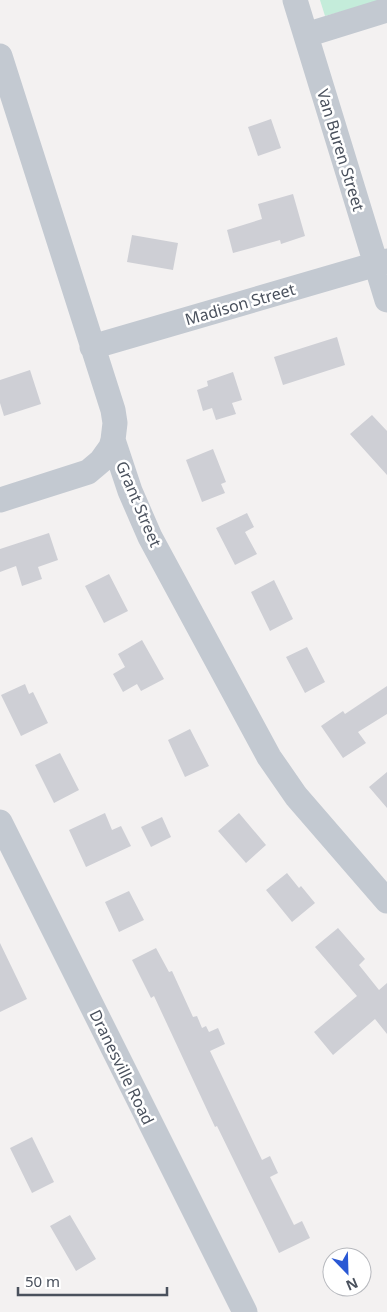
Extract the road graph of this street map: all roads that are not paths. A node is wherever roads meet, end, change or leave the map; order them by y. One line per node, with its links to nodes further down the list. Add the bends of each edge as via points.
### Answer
1 (295, 0): 3 (street, Van Buren Street)
2 (387, 10): 3 (street)
3 (306, 35): 5 (street, Van Buren Street)
4 (0, 56): 7 (street, Grant Street)
5 (381, 263): 6 (street, Van Buren Street); 7 (street, Madison Street)
6 (387, 300)
7 (92, 347): 8 (street, Grant Street, via 113,410)
8 (113, 440): 9 (street, via 101,461 88,472); 11 (street, Grant Street, via 150,537 269,757 296,796)
9 (0, 500)
10 (2, 830): 12 (street, Dranesville Road)
11 (387, 901)
12 (245, 1312)

